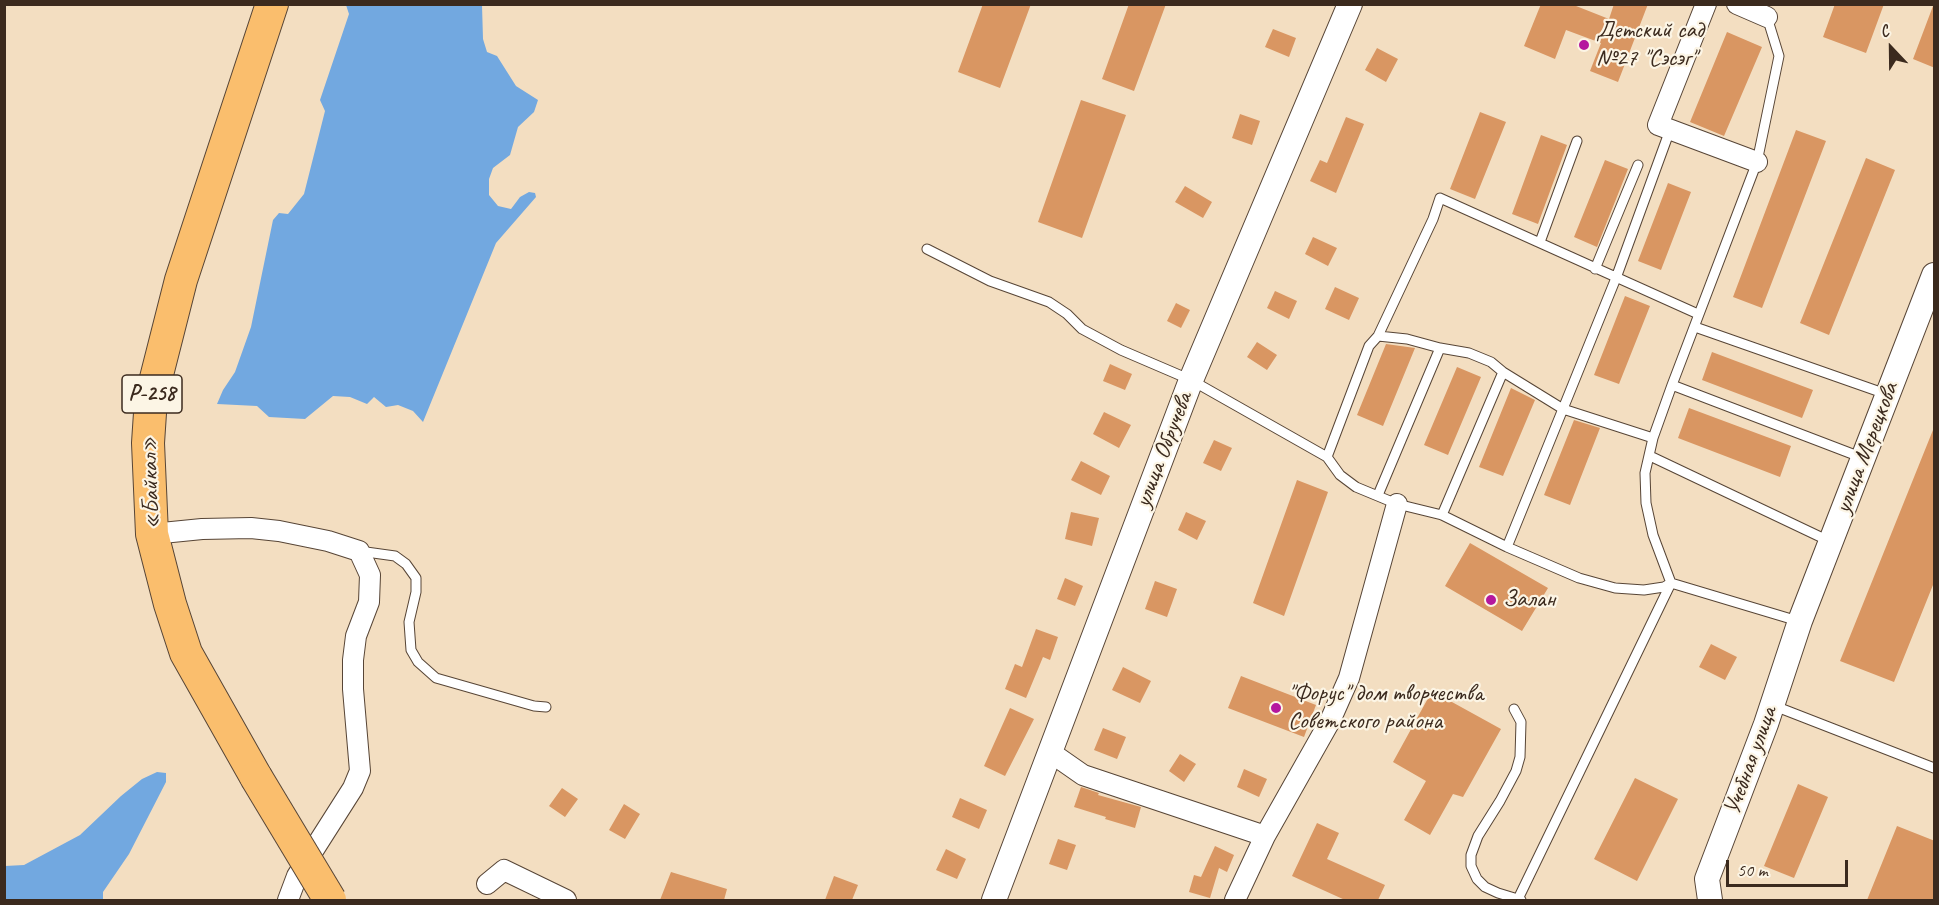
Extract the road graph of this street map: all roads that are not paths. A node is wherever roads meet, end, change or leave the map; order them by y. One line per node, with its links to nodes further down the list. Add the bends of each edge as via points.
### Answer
1 (272, 4): 31 (highway, «Байкал» / Р-258, via 181,280 151,398 148,443)
2 (1350, 4): 20 (street, улица Обручева)
3 (1706, 4): 6 (street, via 1658,125)
4 (1737, 4): 5 (street)
5 (1767, 17): 8 (lane, via 1779,56)
6 (1670, 129): 8 (street); 14 (lane)
7 (1576, 141): 10 (lane)
8 (1757, 162): 15 (lane)
9 (1638, 165): 12 (lane)
10 (1540, 242): 12 (lane); 17 (lane, via 1440,198)
11 (927, 249): 20 (lane, via 990,281 1049,302 1082,329)
12 (1595, 269): 14 (lane)
13 (1935, 275): 22 (street, улица Мерецкова)
14 (1616, 278): 15 (lane); 23 (lane)
15 (1698, 314): 16 (lane)
16 (1695, 327): 21 (lane); 22 (lane)
17 (1378, 336): 18 (lane); 26 (lane, via 1369,346)
18 (1440, 348): 19 (lane, via 1469,353); 28 (lane)
19 (1503, 372): 23 (lane); 30 (lane)
20 (1191, 380): 26 (lane); 40 (street, улица Обручева)
21 (1671, 385): 24 (lane); 27 (lane)
22 (1888, 395): 27 (street, улица Мерецкова)
23 (1563, 409): 24 (lane); 33 (lane)
24 (1653, 438): 25 (lane)
25 (1650, 456): 32 (lane); 35 (lane, via 1645,473 1646,503)
26 (1327, 457): 28 (lane, via 1340,475 1356,487)
27 (1863, 458): 32 (street, улица Мерецкова)
28 (1378, 495): 29 (lane)
29 (1397, 504): 30 (lane); 42 (street, via 1349,678 1330,721)
30 (1442, 515): 33 (lane)
31 (152, 534): 34 (street, via 251,528 328,540); 45 (highway, «Байкал» / Р-258, bridge, via 186,653)
32 (1831, 542): 36 (street, улица Мерецкова)
33 (1507, 547): 35 (lane, via 1579,578 1615,588 1644,590)
34 (359, 551): 38 (lane, via 395,556 416,578 409,622 411,650 436,678); 44 (street, via 370,575 369,602 356,636 353,660 360,771 297,876)
35 (1671, 582): 36 (lane); 49 (lane)
36 (1800, 621): 37 (street, Учебная улица)
37 (1772, 705): 41 (lane); 50 (street, Учебная улица, via 1707,879)
38 (546, 707)
39 (1514, 709): 49 (lane, via 1521,722 1520,757 1516,771 1478,836 1471,866 1485,887)
40 (1050, 752): 42 (street, via 1083,775); 47 (street, улица Обручева)
41 (1935, 768)
42 (1265, 836): 48 (street)
43 (487, 884): 46 (street, via 504,870)
44 (288, 900)
45 (330, 900)
46 (566, 900)
47 (994, 900)
48 (1236, 900)
49 (1521, 900)
50 (1710, 900)

